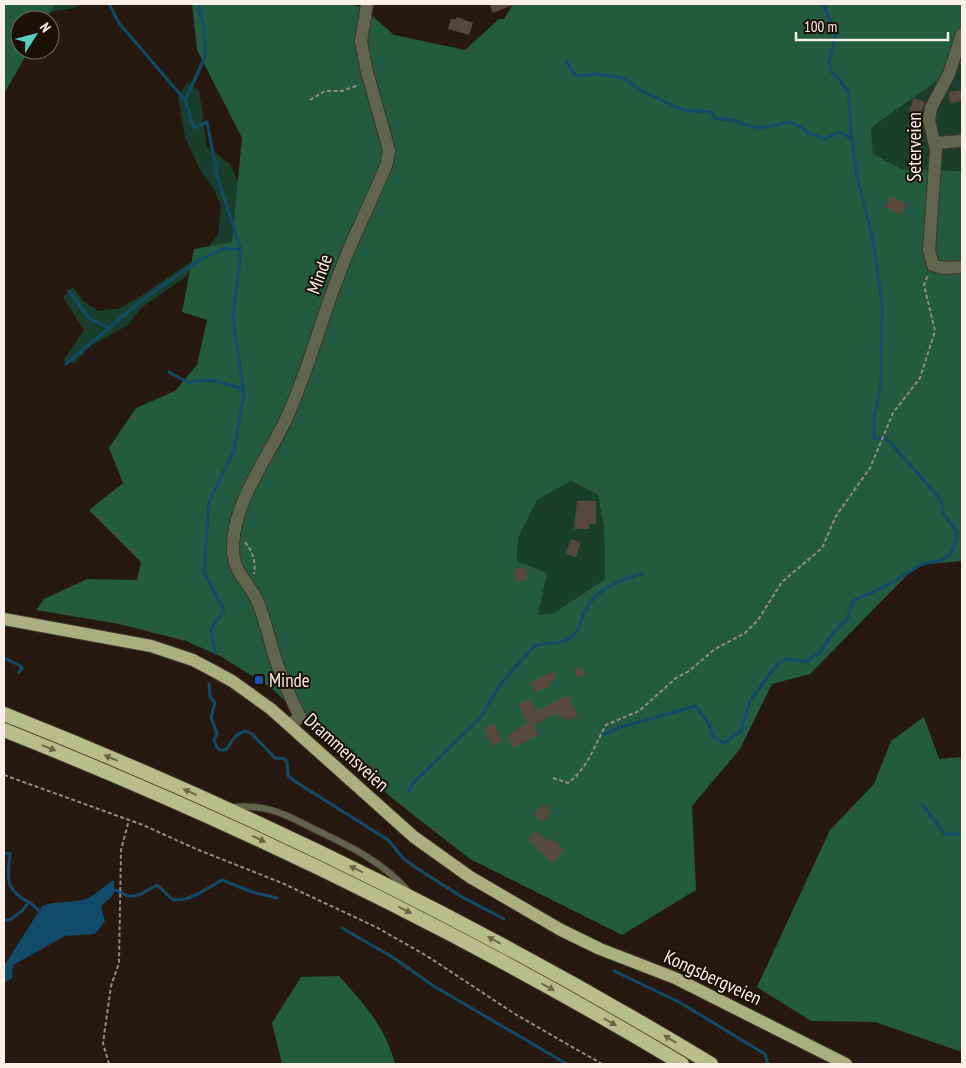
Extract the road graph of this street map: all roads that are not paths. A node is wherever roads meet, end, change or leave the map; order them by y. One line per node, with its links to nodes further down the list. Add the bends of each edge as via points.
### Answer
1 (367, 4): 8 (street, Minde, via 361,42 389,150 388,163 353,237 287,417 254,475 240,511 232,550 235,566 260,610 277,663 300,717)
2 (962, 34): 4 (street, Seterveien, via 949,74 931,108 929,120)
3 (962, 141): 4 (street)
4 (935, 143): 5 (street, Seterveien, via 929,252 932,264 943,268)
5 (962, 267)
6 (4, 619): 8 (main road, Drammensveien, via 127,641 174,653 232,681)
7 (4, 714): 10 (highway, one-way to 7)
8 (290, 725): 12 (main road, Drammensveien, via 414,837 470,877)
9 (4, 730): 13 (highway, one-way to 13, via 214,818 358,887 506,963)
10 (225, 807): 11 (highway, one-way to 10); 11 (lane, via 271,810 355,848 397,878)
11 (415, 899): 14 (highway, one-way to 11, via 567,980)
12 (561, 930): 15 (main road, Kongsbergveien, via 675,978)
13 (682, 1064)
14 (711, 1064)
15 (846, 1064)

